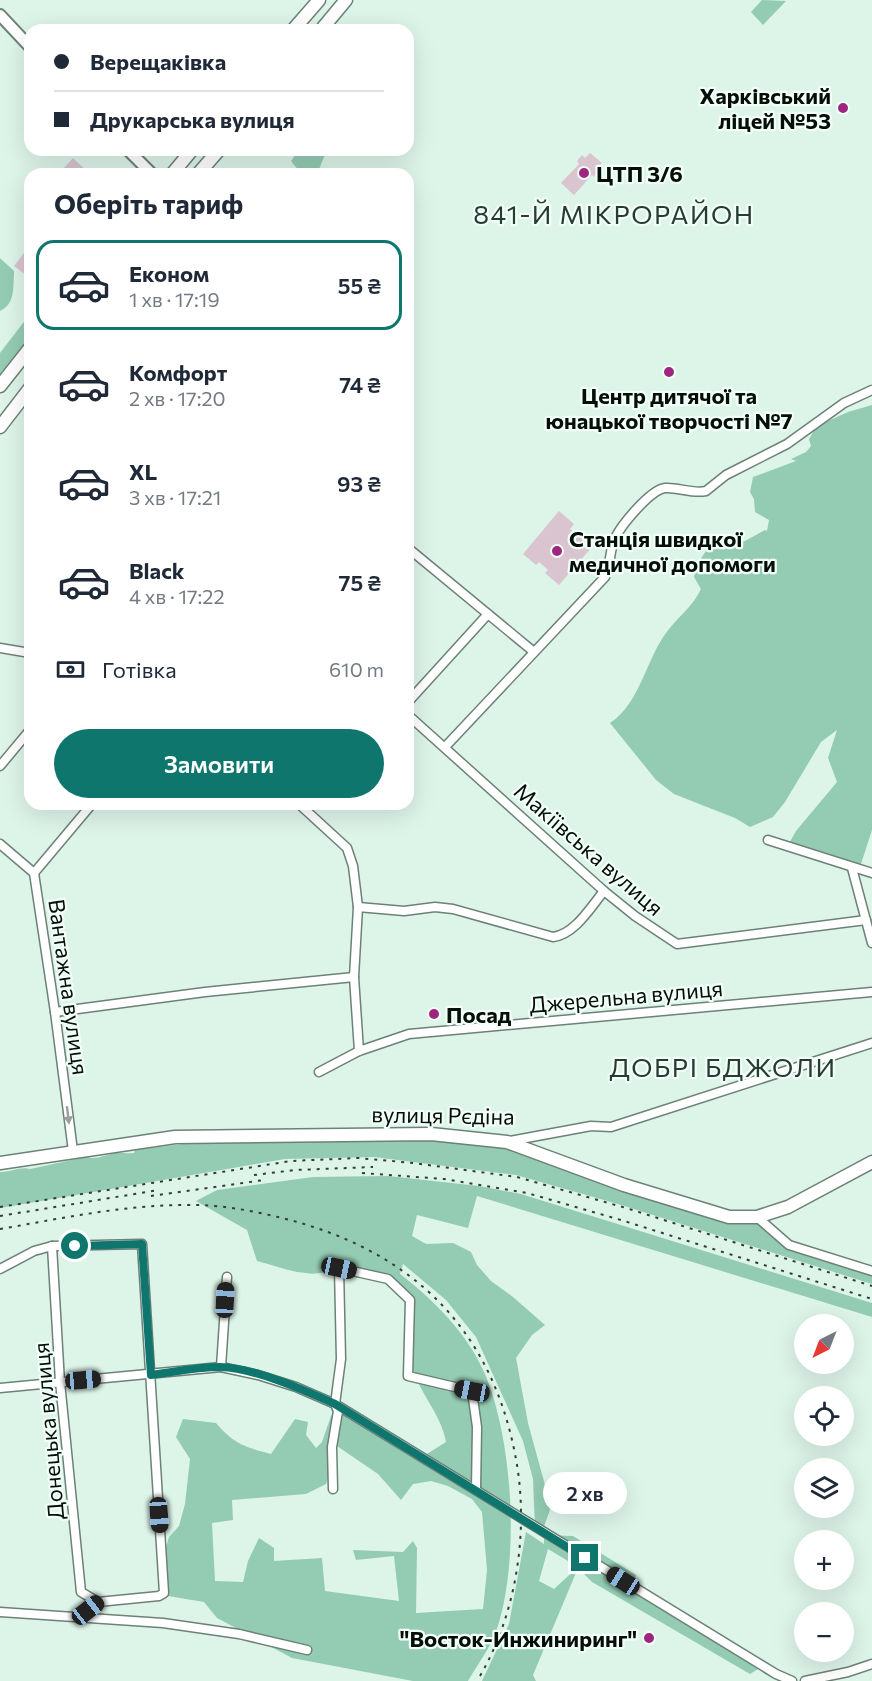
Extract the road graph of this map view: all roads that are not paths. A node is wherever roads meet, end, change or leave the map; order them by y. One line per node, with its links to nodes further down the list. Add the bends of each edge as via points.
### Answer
1 (319, 0): 4 (main road)
2 (346, 0): 5 (main road)
3 (0, 15): 6 (street)
4 (298, 24)
5 (326, 24)
6 (24, 41)
7 (134, 156): 10 (street)
8 (187, 156): 11 (main road)
9 (214, 156): 12 (main road)
10 (146, 168)
11 (177, 168)
12 (203, 168)
13 (24, 356): 14 (main road)
14 (0, 386)
15 (872, 390): 22 (street, via 844,403 787,444 726,475 706,491 657,491 626,522 614,541 605,577)
16 (24, 396): 17 (main road)
17 (0, 427)
18 (414, 553): 19 (street)
19 (488, 614): 22 (street); 23 (street)
20 (0, 648): 21 (street)
21 (24, 652)
22 (534, 652): 26 (street)
23 (414, 695)
24 (414, 720): 26 (street, Макіївська вулиця)
25 (24, 737): 27 (street)
26 (445, 747): 35 (street, Макіївська вулиця)
27 (0, 766)
28 (87, 810): 33 (street)
29 (306, 810): 36 (street, via 348,848)
30 (768, 840): 32 (street)
31 (0, 844): 33 (street, Вантажна вулиця)
32 (852, 868): 34 (street); 37 (street)
33 (34, 873): 41 (street, Вантажна вулиця)
34 (872, 873)
35 (604, 891): 36 (street, via 570,930 553,937 453,909 404,911); 37 (street, Макіївська вулиця, via 677,944)
36 (358, 907): 39 (street)
37 (866, 920): 38 (street)
38 (872, 943)
39 (354, 977): 41 (street); 43 (street)
40 (872, 992): 43 (street, Джерельна вулиця, via 409,1034)
41 (55, 1012): 46 (street, Вантажна вулиця, one-way to 46)
42 (872, 1043): 45 (street, вулиця Рєдіна, via 611,1127 591,1126)
43 (359, 1051): 44 (street, Джерельна вулиця)
44 (319, 1072)
45 (507, 1142): 46 (main road, вулиця Рєдіна, via 431,1134 175,1137); 49 (main road, via 624,1185 729,1217)
46 (73, 1151): 48 (main road, вулиця Рєдіна)
47 (872, 1162): 49 (main road, via 788,1207)
48 (0, 1163)
49 (757, 1217): 52 (street, via 789,1245)
50 (52, 1246): 51 (street, via 33,1251); 55 (street, via 142,1244); 56 (street, Донецька вулиця)
51 (0, 1269)
52 (870, 1270)
53 (227, 1277): 54 (street)
54 (221, 1367): 55 (street); 58 (street, via 296,1387)
55 (151, 1375): 56 (street); 61 (street, via 164,1593)
56 (60, 1382): 57 (street); 61 (street, Донецька вулиця, via 81,1592)
57 (0, 1388)
58 (335, 1404): 59 (street, via 338,1411 332,1447); 60 (street); 60 (street, via 340,1359 339,1268 388,1279 410,1300 408,1376 472,1391 477,1428)
59 (333, 1489)
60 (476, 1490): 66 (street)
61 (98, 1602): 63 (street)
62 (0, 1612): 63 (street)
63 (78, 1617): 64 (street, via 239,1634)
64 (307, 1650)
65 (872, 1664): 67 (street)
66 (792, 1681)
67 (805, 1681)

